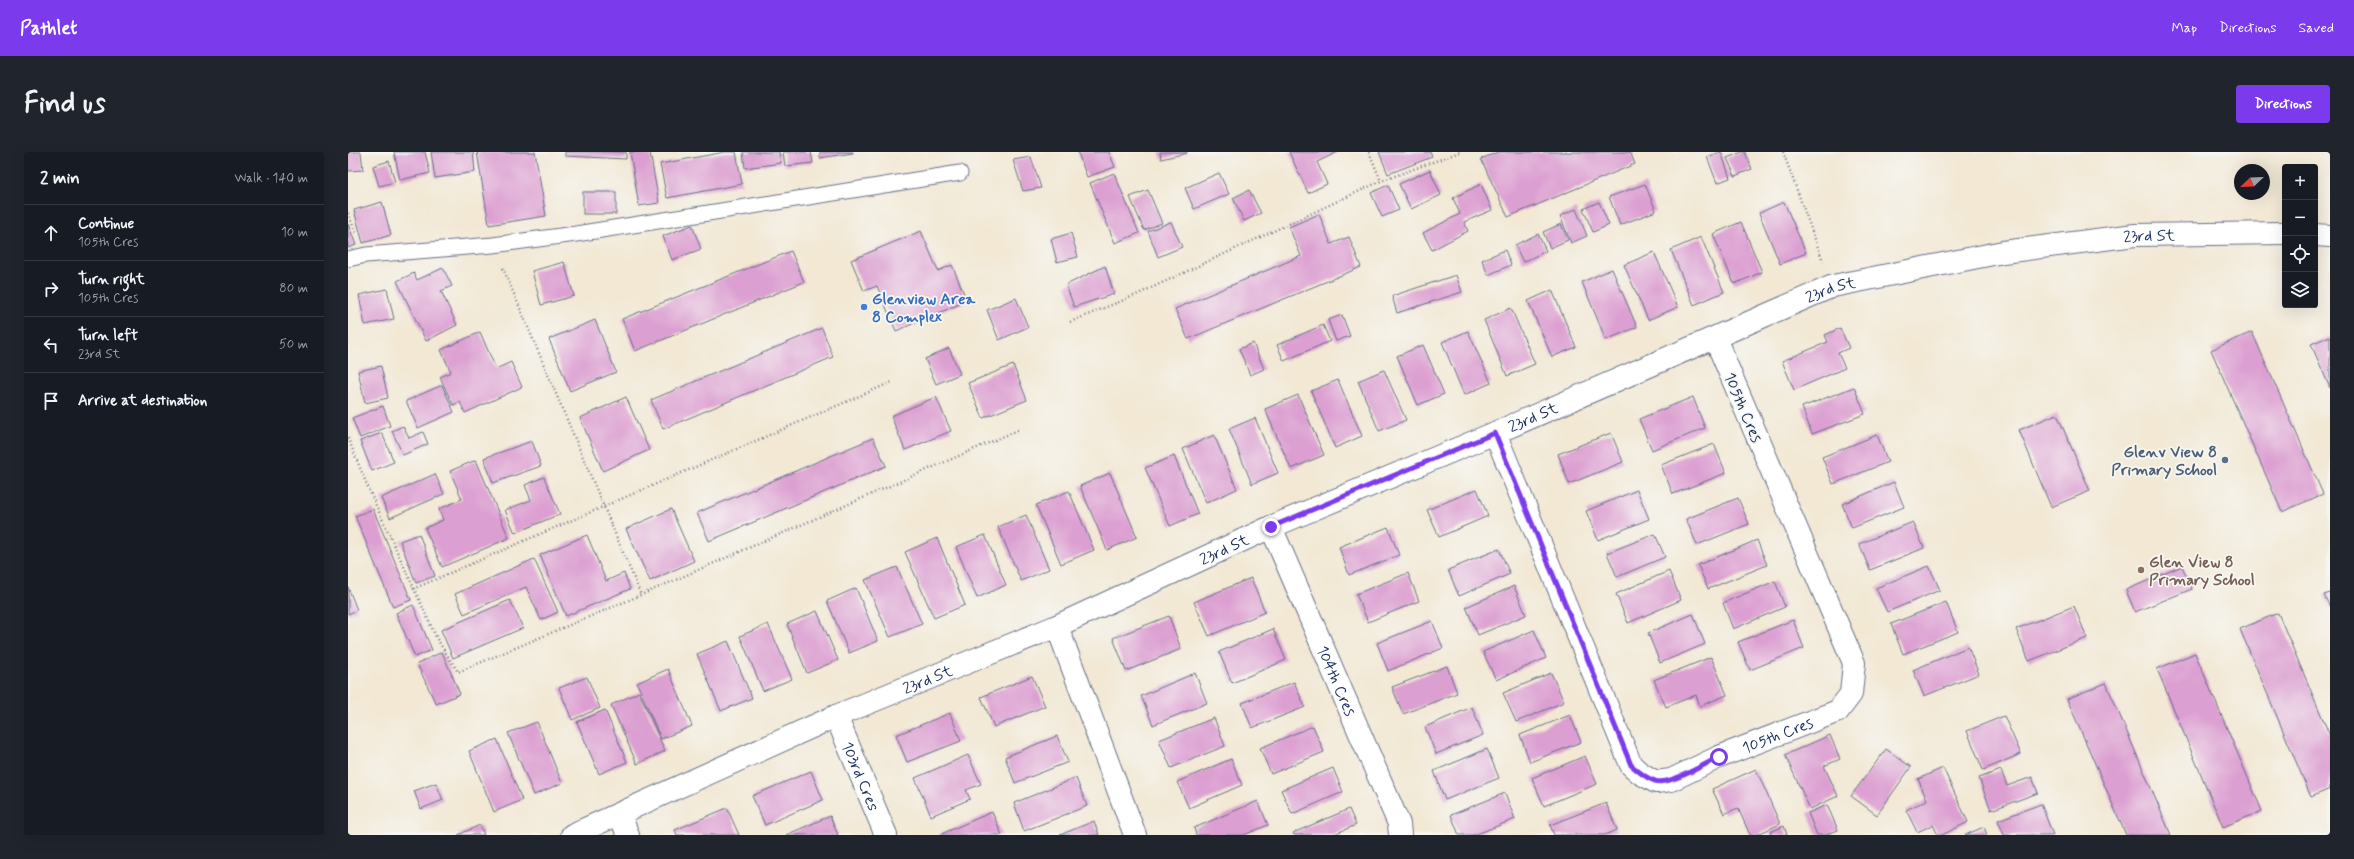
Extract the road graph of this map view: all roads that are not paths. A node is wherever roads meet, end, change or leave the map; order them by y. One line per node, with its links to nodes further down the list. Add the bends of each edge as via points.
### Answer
1 (960, 173): 5 (lane, via 576,234 493,245 366,255)
2 (2282, 233): 6 (street, 23rd St, via 2127,236 2003,252 1833,286)
3 (2318, 235): 4 (street)
4 (2330, 236)
5 (348, 260)
6 (1714, 338): 7 (street, 23rd St); 7 (street, 105th Cres, via 1854,663 1851,694 1838,711 1719,757 1671,780 1656,782 1640,773 1631,765)
7 (1495, 433): 8 (street, 23rd St)
8 (1271, 527): 9 (street, 23rd St); 16 (street, 104th Cres, via 1399,824)
9 (1057, 626): 10 (street, 23rd St); 15 (street)
10 (836, 716): 11 (street, 23rd St); 14 (street, 103rd Cres)
11 (620, 815): 12 (street, 23rd St); 13 (street)
12 (572, 835)
13 (628, 835)
14 (886, 835)
15 (1135, 835)
16 (1400, 835)

